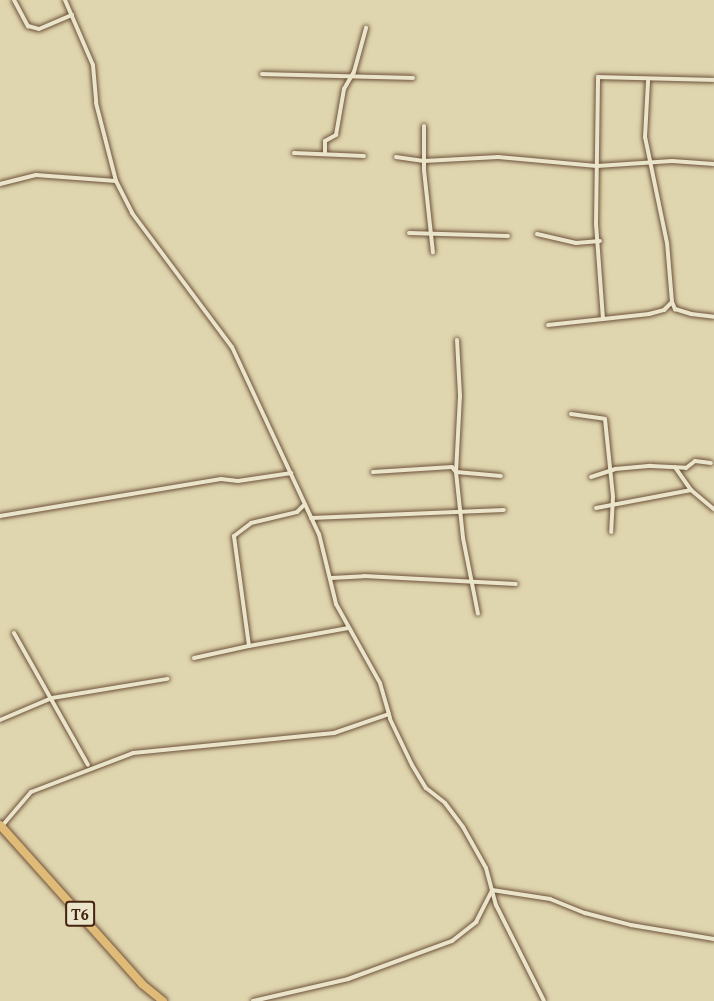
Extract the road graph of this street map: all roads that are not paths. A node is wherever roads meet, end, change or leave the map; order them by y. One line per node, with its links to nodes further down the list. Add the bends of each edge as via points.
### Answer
1 (14, 0): 3 (street, via 28,26 39,28)
2 (65, 0): 3 (street)
3 (72, 15): 19 (street, via 93,65 96,103)
4 (366, 28): 6 (street, via 354,72)
5 (262, 75): 6 (street)
6 (349, 77): 7 (street); 12 (street, via 336,135 325,141)
7 (413, 78)
8 (648, 80): 9 (street); 15 (street, via 645,137); 18 (street, via 598,77)
9 (714, 80)
10 (424, 126): 16 (street)
11 (294, 153): 12 (street)
12 (325, 153): 13 (street)
13 (364, 156)
14 (396, 157): 16 (street)
15 (649, 161): 17 (street); 18 (street); 27 (street, via 667,243)
16 (424, 162): 18 (street, via 498,157); 22 (street)
17 (714, 164)
18 (597, 166): 25 (street, via 596,224)
19 (116, 181): 20 (street, via 36,175); 37 (street, via 132,213 232,347)
20 (0, 184)
21 (409, 233): 22 (street)
22 (432, 233): 24 (street); 26 (street)
23 (537, 234): 25 (street, via 576,243)
24 (507, 236)
25 (600, 241): 29 (street)
26 (433, 253)
27 (672, 302): 28 (street, via 675,309); 29 (street, via 664,310 649,314)
28 (714, 317)
29 (603, 319): 30 (street)
30 (548, 325)
31 (458, 340): 36 (street)
32 (571, 414): 38 (street, via 605,419)
33 (711, 463): 34 (street, via 695,461 686,468)
34 (675, 467): 38 (street, via 615,469); 41 (street)
35 (373, 472): 36 (street, via 452,467)
36 (456, 472): 39 (street); 46 (street)
37 (291, 473): 42 (street); 48 (street, via 238,481 221,478)
38 (610, 474): 40 (street); 43 (street)
39 (501, 476)
40 (591, 477)
41 (691, 490): 43 (street); 45 (street)
42 (305, 504): 49 (street); 57 (street, via 297,512 251,523 234,536)
43 (614, 506): 44 (street); 50 (street)
44 (596, 508)
45 (714, 509)
46 (461, 510): 47 (street); 49 (street); 52 (street)
47 (504, 510)
48 (0, 516)
49 (311, 518): 51 (street)
50 (610, 532)
51 (331, 578): 52 (street); 55 (street, via 336,604)
52 (472, 582): 53 (street); 54 (street)
53 (516, 584)
54 (478, 614)
55 (348, 628): 57 (street); 61 (street, via 380,683)
56 (14, 633): 60 (street)
57 (249, 646): 58 (street)
58 (195, 658)
59 (167, 678): 60 (street)
60 (52, 698): 62 (street); 63 (street)
61 (389, 714): 64 (street, via 334,733 133,753 31,792); 65 (street, via 426,788 445,803 463,827 486,868)
62 (0, 720)
63 (88, 765)
64 (1, 826): 67 (highway, T6, via 142,984)
65 (492, 890): 66 (street, via 550,899 631,925); 68 (street, via 476,922 452,941 348,979); 69 (street)
66 (714, 939)
67 (163, 1001)
68 (254, 1001)
69 (543, 1001)

